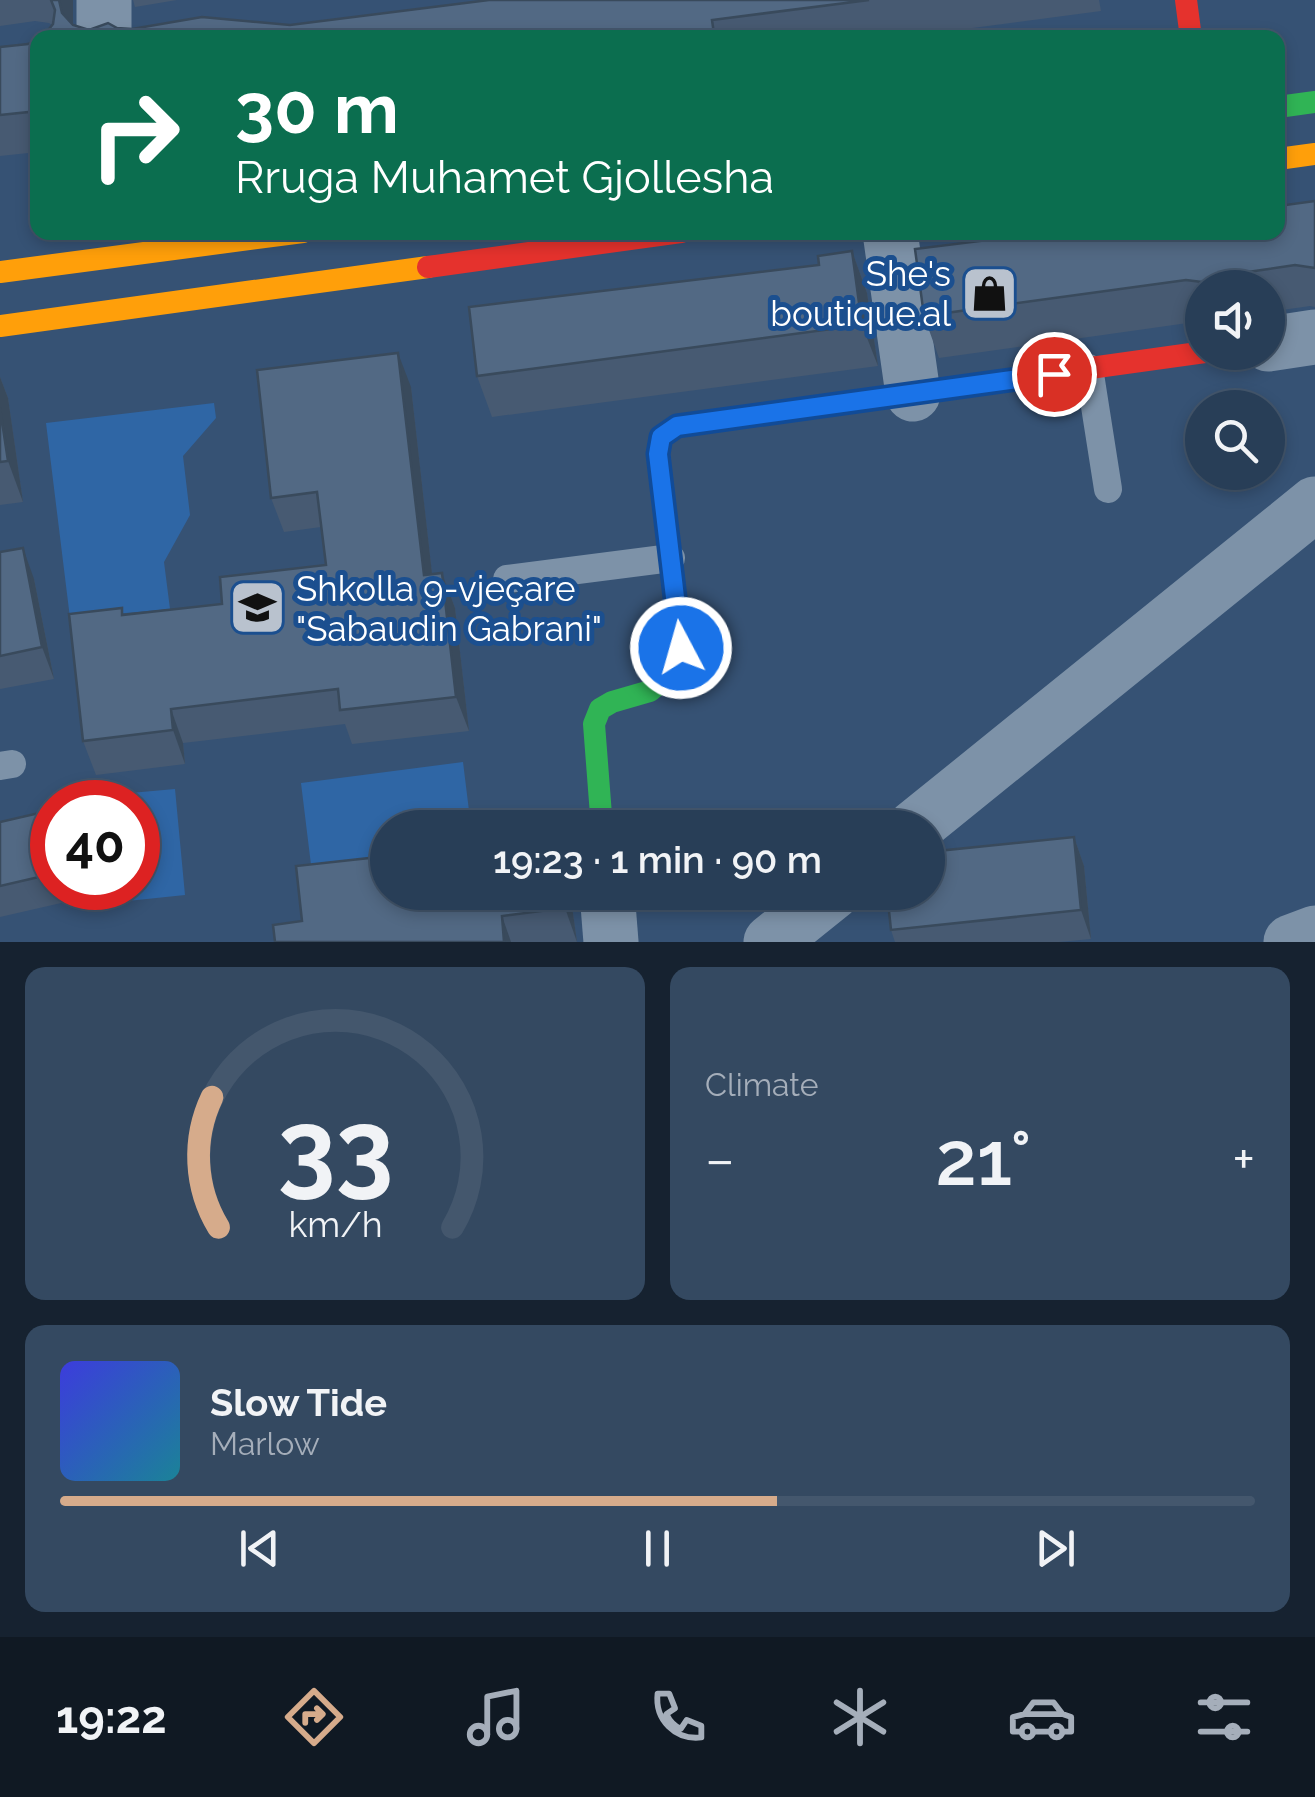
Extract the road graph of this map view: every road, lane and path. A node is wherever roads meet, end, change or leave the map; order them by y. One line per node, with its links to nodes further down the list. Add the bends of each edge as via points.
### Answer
1 (104, 0): 3 (street)
2 (1186, 0): 4 (main road)
3 (104, 30)
4 (1190, 30)
5 (1315, 102): 6 (main road)
6 (1285, 106)
7 (1315, 154): 8 (main road)
8 (1285, 158)
9 (180, 240): 12 (main road)
10 (620, 240): 14 (main road)
11 (891, 240): 19 (street)
12 (118, 244): 13 (main road)
13 (0, 272)
14 (0, 326)
15 (1315, 337): 16 (street)
16 (1285, 341)
17 (1185, 355): 18 (main road)
18 (1089, 368): 19 (main road); 20 (lane)
19 (913, 394): 22 (main road, via 677,426 661,437 658,454)
20 (1108, 488)
21 (1315, 505): 25 (street)
22 (671, 558): 23 (lane); 24 (main road, via 681,648 672,672 650,691 600,709 594,724)
23 (507, 579)
24 (601, 810)
25 (936, 810)
26 (608, 910): 29 (street)
27 (811, 910): 30 (street)
28 (1315, 933): 31 (street)
29 (611, 942)
30 (772, 942)
31 (1291, 942)

